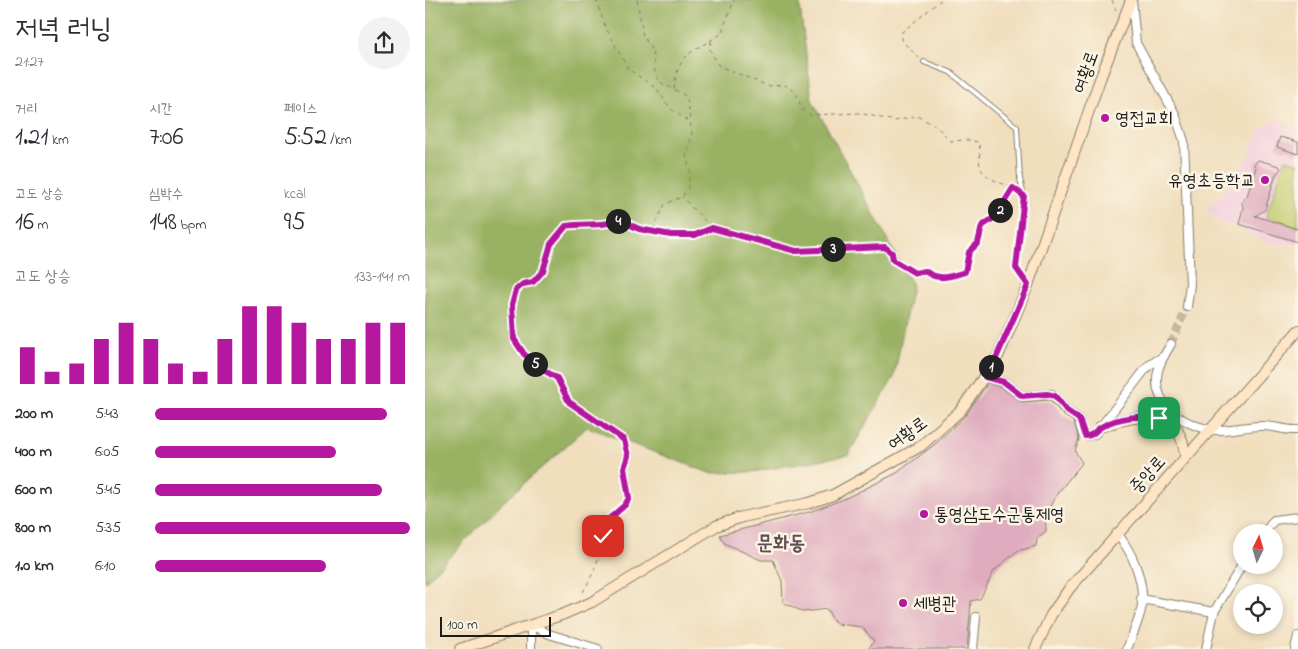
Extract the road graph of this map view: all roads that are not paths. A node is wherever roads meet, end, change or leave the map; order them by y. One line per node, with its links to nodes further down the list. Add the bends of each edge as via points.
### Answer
1 (1132, 0): 3 (street, 여황로, via 1123,17); 4 (street, via 1136,43 1175,114 1184,141 1190,284)
2 (924, 62): 3 (lane, via 950,72 1017,127 1024,196 1016,268)
3 (1028, 285): 8 (street, 여황로)
4 (1187, 307)
5 (1298, 330): 10 (street, 중앙로, via 1247,391)
6 (1171, 344): 7 (street)
7 (1164, 356): 9 (street, via 1148,366); 10 (street, via 1157,381 1164,404 1180,419)
8 (985, 377): 9 (street, via 1004,382 1022,396 1055,396 1067,411 1079,419 1085,436 1095,434); 20 (street, 여황로, via 961,410 921,446 891,464 833,495 716,526 592,602)
9 (1100, 427): 12 (street, via 1131,417 1159,418 1172,424 1180,434)
10 (1208, 430): 11 (street, via 1263,426); 12 (street, 중앙로)
11 (1298, 430)
12 (1185, 455): 15 (street, 중앙로)
13 (1298, 517): 14 (street, via 1274,520)
14 (1271, 524)
15 (1117, 532): 17 (street, via 1127,546 1139,577); 27 (street, 중앙로, via 1069,589 1051,615)
16 (1236, 574): 18 (street)
17 (1141, 599): 18 (street); 28 (street, via 1142,605)
18 (1213, 612): 29 (street)
19 (975, 617): 26 (street)
20 (531, 625): 22 (street); 23 (street, 여황로); 24 (street)
21 (1298, 636): 30 (street)
22 (585, 646): 25 (street)
23 (460, 649)
24 (531, 649)
25 (598, 649)
26 (973, 649)
27 (1035, 649)
28 (1127, 649)
29 (1206, 649)
30 (1295, 649)

